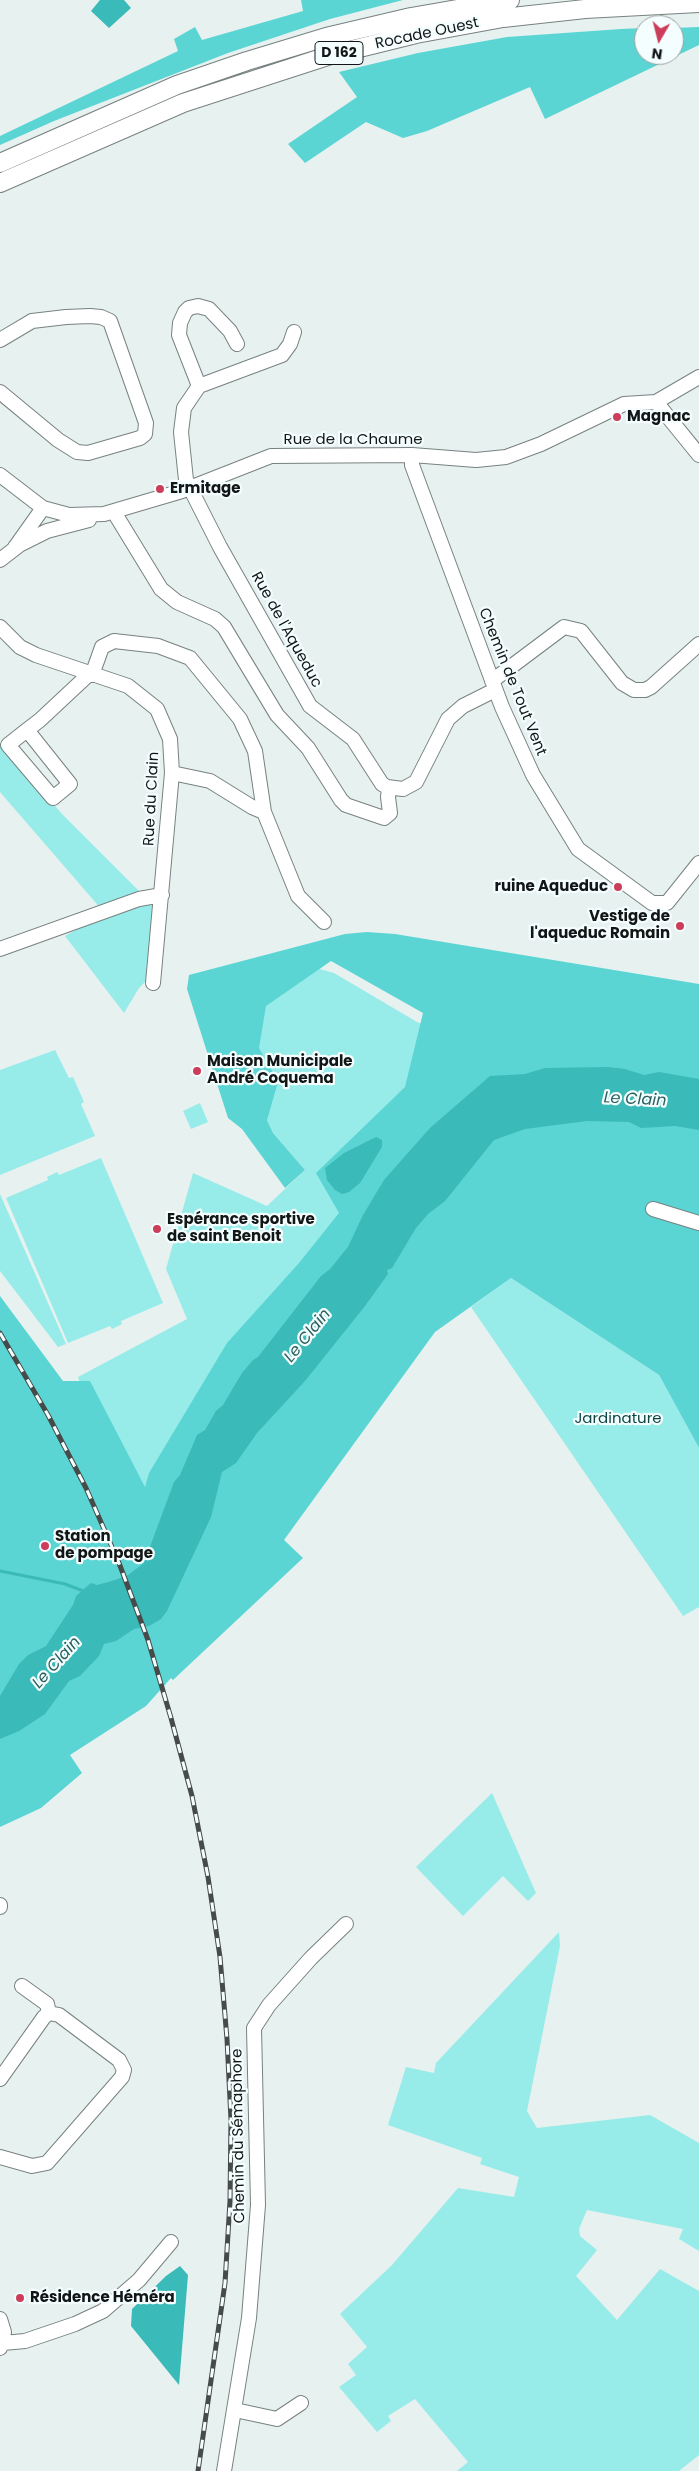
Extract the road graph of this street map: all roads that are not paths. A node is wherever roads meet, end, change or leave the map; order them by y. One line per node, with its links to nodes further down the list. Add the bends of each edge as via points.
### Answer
1 (510, 0): 3 (main road, Rocade Ouest / D 162, via 412,17 326,37 247,61 160,92)
2 (699, 3): 4 (main road, Rocade Ouest / D 162, via 585,9 503,18 416,34 331,55 183,103)
3 (0, 162)
4 (0, 183)
5 (294, 332): 9 (street, via 282,355)
6 (0, 340): 10 (street, via 32,321 66,317 101,317 110,321 146,424 145,434 88,453 77,452)
7 (237, 344): 9 (street, via 230,331 209,309 198,306 185,312 179,335)
8 (699, 377): 11 (street)
9 (199, 386): 15 (street, via 187,402 182,420 181,444)
10 (0, 392)
11 (656, 402): 12 (street, Rue de la Chaume, via 624,404 506,457 469,460); 13 (street)
12 (412, 455): 15 (street, Rue de la Chaume, via 271,456); 23 (street, Chemin de Tout Vent, via 412,465)
13 (699, 455)
14 (0, 476): 16 (street)
15 (188, 488): 17 (street, Rue de la Chaume); 26 (street, Rue de l'Aqueduc, via 310,706 353,739 382,784)
16 (49, 511): 17 (street, Rue de la Chaume, via 84,516); 18 (street, via 34,535)
17 (109, 513): 18 (street, via 47,532); 26 (street, via 161,589 177,602 224,626 277,715 308,748 346,805 379,818 388,816)
18 (15, 547): 19 (street)
19 (0, 560)
20 (0, 626): 22 (street, Rue du Clain, via 20,647)
21 (699, 644): 23 (street, via 651,687 634,690 622,683 581,631 564,627)
22 (89, 674): 24 (street); 25 (street, Rue du Clain, via 128,686 157,709 170,739); 27 (street, via 102,648 114,641 158,646 190,658 240,719 255,751)
23 (494, 685): 26 (street, via 448,719 416,782 404,789); 28 (street, Chemin de Tout Vent, via 532,776 578,849 652,903 667,903)
24 (27, 730): 24 (street, via 8,745 53,798 70,784)
25 (172, 772): 27 (street, via 210,781); 29 (street, Rue du Clain)
26 (390, 788)
27 (264, 812): 30 (street, via 294,890)
28 (699, 863)
29 (162, 895): 31 (street, via 139,899); 32 (street, Rue du Clain)
30 (324, 922)
31 (0, 949)
32 (154, 983)
33 (653, 1209): 34 (street)
34 (699, 1223)
35 (346, 1924): 44 (street, Chemin du Sémaphore, via 269,2005 254,2028 258,2205 249,2318)
36 (22, 1986): 37 (street, via 47,2004)
37 (49, 2013): 38 (street); 39 (street, via 59,2015 119,2060 124,2066 123,2074 47,2163 32,2166)
38 (0, 2079)
39 (0, 2157)
40 (171, 2242): 42 (street, via 139,2280 104,2311 89,2319)
41 (0, 2319): 42 (street, via 4,2332)
42 (1, 2346)
43 (301, 2403): 44 (street, via 277,2419)
44 (235, 2410): 45 (street, Chemin du Sémaphore)
45 (224, 2471)

